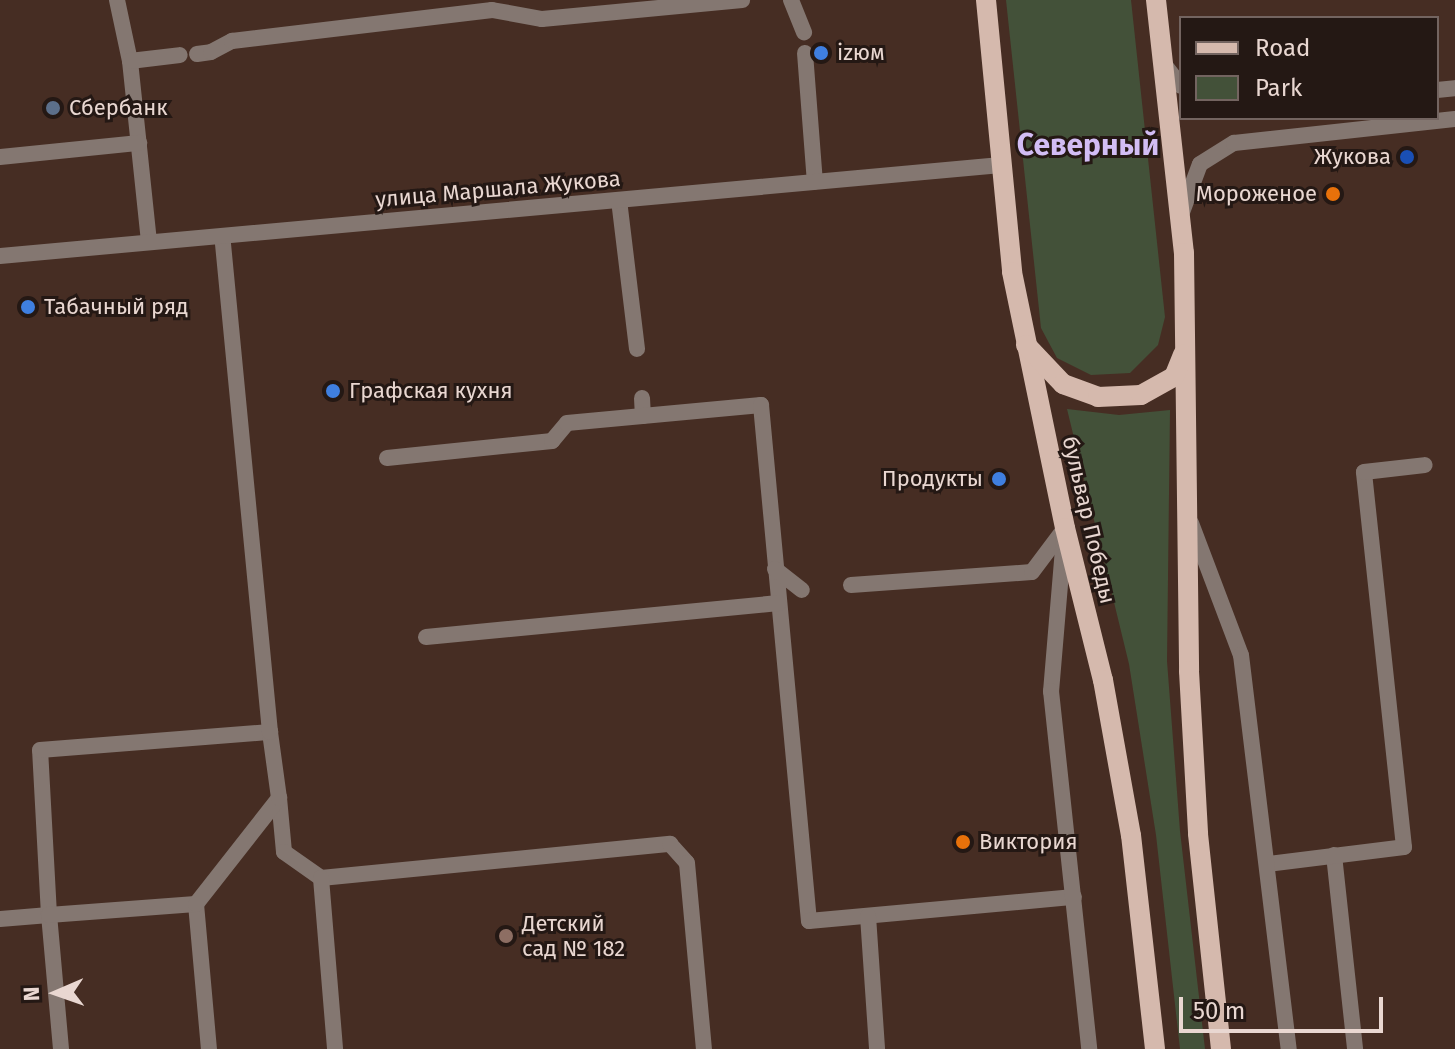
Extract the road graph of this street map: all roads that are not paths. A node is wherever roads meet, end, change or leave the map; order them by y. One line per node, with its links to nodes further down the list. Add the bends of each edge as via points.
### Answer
1 (117, 0): 8 (street)
2 (742, 0): 8 (street, via 542,19 492,10 232,41 211,52)
3 (791, 0): 6 (street)
4 (986, 0): 14 (main road, бульвар Победы)
5 (1156, 0): 9 (main road)
6 (804, 33)
7 (805, 53): 15 (street)
8 (130, 61): 12 (street)
9 (1163, 63): 10 (street); 17 (main road)
10 (1179, 83)
11 (1455, 119): 17 (street, via 1234,143 1200,164)
12 (139, 143): 13 (street); 19 (street)
13 (0, 157)
14 (1001, 165): 15 (street, улица Маршала Жукова); 21 (main road, бульвар Победы)
15 (815, 182): 16 (street, улица Маршала Жукова)
16 (619, 200): 18 (street, улица Маршала Жукова); 23 (street)
17 (1181, 215): 22 (main road)
18 (222, 236): 19 (street, улица Маршала Жукова); 35 (street)
19 (149, 242): 20 (street, улица Маршала Жукова)
20 (0, 256)
21 (1026, 345): 22 (main road, via 1063,384 1098,397 1141,395 1174,377); 29 (main road, бульвар Победы)
22 (1188, 345): 28 (main road)
23 (637, 349)
24 (642, 398): 25 (street)
25 (643, 416): 26 (street, via 567,423 552,441); 30 (street, via 761,405)
26 (387, 458)
27 (1425, 465): 37 (street, via 1364,472 1404,847)
28 (1184, 506): 38 (street, via 1241,655); 52 (main road, via 1198,834)
29 (1065, 528): 31 (street, via 1032,572); 40 (street, via 1051,691); 51 (main road, бульвар Победы, via 1103,680 1131,835)
30 (775, 569): 32 (street); 33 (street)
31 (851, 585)
32 (802, 590)
33 (778, 603): 34 (street); 43 (street, via 809,921)
34 (426, 637)
35 (270, 732): 36 (street); 42 (street, via 40,750)
36 (279, 798): 39 (street, via 284,852); 41 (street)
37 (1334, 855): 38 (street); 54 (street)
38 (1268, 864): 53 (street)
39 (321, 878): 47 (street); 48 (street, via 670,844 687,863)
40 (1074, 897): 43 (street); 50 (street)
41 (196, 904): 42 (street); 46 (street)
42 (49, 915): 44 (street); 45 (street)
43 (868, 916): 49 (street)
44 (0, 919)
45 (61, 1049)
46 (209, 1049)
47 (335, 1049)
48 (704, 1049)
49 (877, 1049)
50 (1089, 1049)
51 (1155, 1049)
52 (1221, 1049)
53 (1289, 1049)
54 (1355, 1049)

